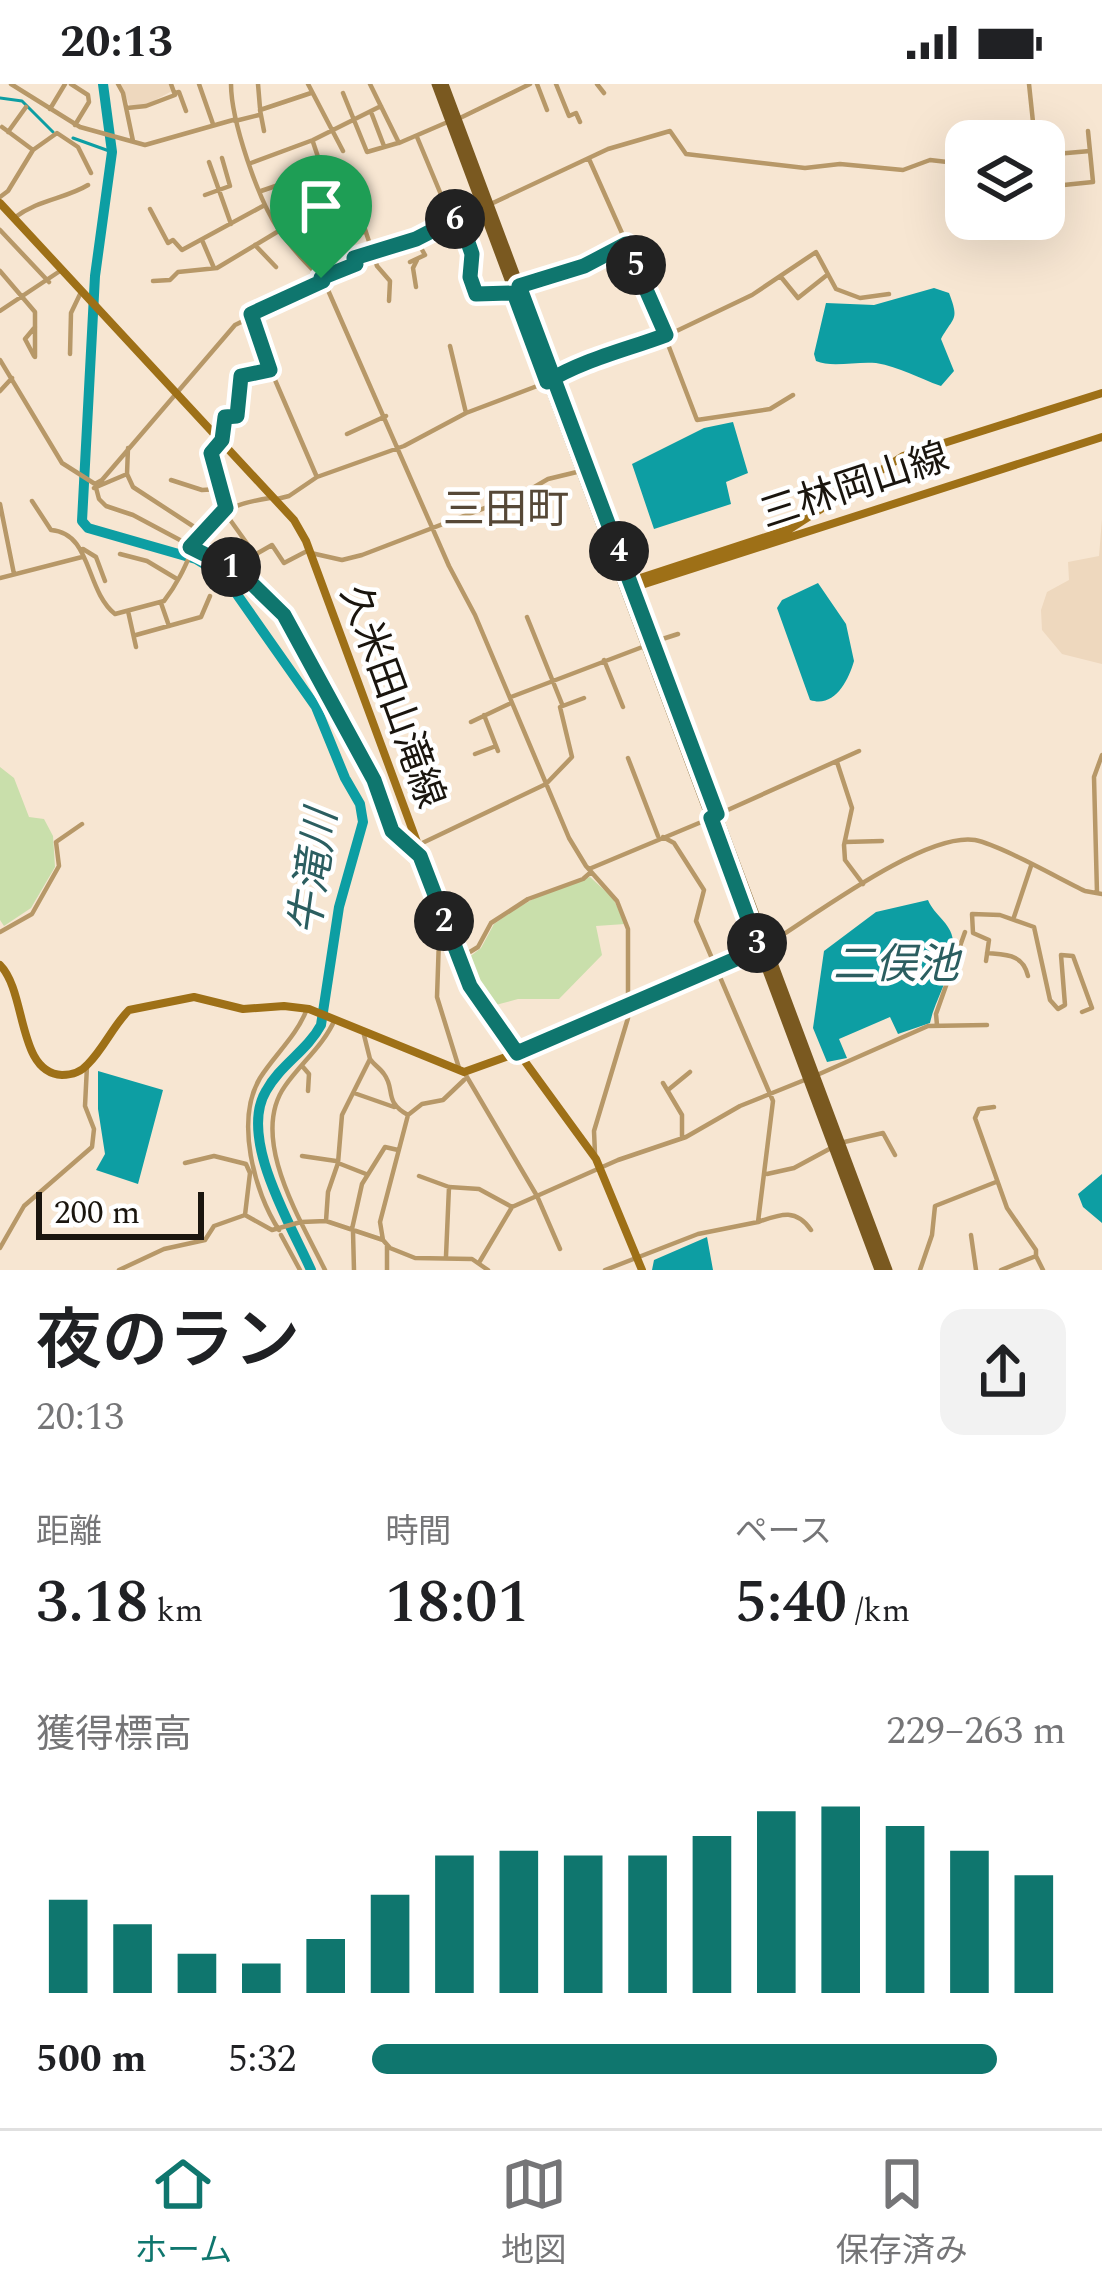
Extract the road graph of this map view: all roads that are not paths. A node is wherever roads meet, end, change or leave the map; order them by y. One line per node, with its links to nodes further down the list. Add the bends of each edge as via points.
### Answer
1 (11, 84): 16 (street)
2 (28, 84): 16 (street)
3 (68, 84): 24 (street); 34 (street, via 88,95)
4 (118, 84): 23 (street)
5 (171, 84): 19 (street)
6 (199, 84): 35 (street)
7 (231, 84): 29 (street)
8 (258, 84): 27 (street)
9 (308, 84): 20 (street)
10 (370, 84): 21 (street)
11 (440, 84): 30 (main road)
12 (534, 84): 25 (street); 30 (street)
13 (556, 84): 33 (street, via 569,116)
14 (597, 84): 18 (street)
15 (1029, 84): 31 (street)
16 (23, 92): 24 (street)
17 (344, 92): 32 (street)
18 (604, 93)
19 (175, 94): 23 (street); 26 (street)
20 (311, 94): 27 (street); 37 (street)
21 (381, 106): 28 (street); 44 (street)
22 (26, 107): 36 (street)
23 (127, 108): 43 (street)
24 (50, 109): 34 (street)
25 (547, 110)
26 (186, 111)
27 (259, 112): 29 (street); 38 (street)
28 (371, 112): 32 (street); 45 (street)
29 (235, 120): 35 (street); 54 (street)
30 (454, 120): 41 (street); 65 (main road)
31 (1033, 120)
32 (354, 121): 37 (street); 45 (street, via 367,152)
33 (580, 122)
34 (74, 124): 40 (street); 43 (street)
35 (213, 126): 43 (street, via 154,144)
36 (5, 130): 46 (street)
37 (331, 130): 42 (street); 47 (street)
38 (264, 131)
39 (1088, 131): 48 (street)
40 (68, 137): 46 (street, via 56,133); 55 (street)
41 (417, 137): 44 (street); 69 (street)
42 (313, 140): 54 (street); 56 (street, via 321,166)
43 (133, 141)
44 (399, 142): 45 (street)
45 (384, 146)
46 (34, 150): 63 (street)
47 (343, 151)
48 (1090, 151): 49 (street); 59 (street, via 1094,182)
49 (1065, 153)
50 (222, 158): 60 (street, via 230,186)
51 (589, 159): 53 (street, via 670,131 686,154 706,159 903,170); 65 (street); 77 (street)
52 (209, 162): 60 (street)
53 (945, 162)
54 (251, 163): 61 (street)
55 (91, 173)
56 (305, 176): 57 (street); 67 (street, via 320,201 346,199)
57 (294, 180): 61 (street); 71 (street)
58 (88, 184): 68 (street)
59 (1065, 185)
60 (219, 190): 62 (street); 70 (street)
61 (261, 191): 64 (street)
62 (205, 195)
63 (0, 200): 68 (street, 久米田山滝線)
64 (266, 204): 70 (street); 74 (street)
65 (484, 204): 69 (street); 91 (main road)
66 (149, 209): 76 (street, via 168,243 182,250)
67 (355, 212): 71 (street); 73 (street)
68 (14, 218): 82 (street, 久米田山滝線)
69 (454, 220): 75 (street); 91 (street, via 472,254 476,294)
70 (231, 224): 76 (street)
71 (309, 229): 74 (street)
72 (0, 230): 89 (street)
73 (364, 232): 79 (street); 80 (street, via 348,238)
74 (281, 233): 78 (street); 87 (street)
75 (416, 239): 79 (street); 90 (street, via 425,254 414,261)
76 (202, 240): 83 (street)
77 (626, 244): 91 (street); 99 (street)
78 (255, 245): 81 (street); 83 (street)
79 (372, 251): 80 (street); 95 (street, via 390,281)
80 (354, 258): 87 (street, via 356,264)
81 (276, 267)
82 (63, 269): 89 (street); 92 (street, 久米田山滝線)
83 (214, 269): 88 (street)
84 (0, 271): 94 (street)
85 (827, 275): 86 (street, via 798,298); 86 (street, via 816,251); 93 (street, via 836,289 860,298)
86 (781, 277): 99 (street)
87 (322, 280): 97 (street); 111 (street)
88 (153, 281)
89 (49, 282): 94 (street)
90 (416, 287)
91 (517, 290): 105 (main road)
92 (82, 291): 101 (street, via 71,313); 106 (street, 久米田山滝線)
93 (890, 294)
94 (24, 298): 96 (street); 98 (street)
95 (389, 302)
96 (0, 310)
97 (251, 314): 103 (street); 106 (street)
98 (35, 327)
99 (666, 335): 105 (street); 109 (street, via 698,419 770,409)
100 (449, 350): 110 (street)
101 (70, 354)
102 (0, 360): 104 (street)
103 (270, 370): 114 (street, via 241,376 237,416 225,417); 119 (street)
104 (12, 378): 107 (street); 121 (street, via 62,463)
105 (551, 380): 110 (street); 117 (main road); 139 (main road)
106 (176, 390): 114 (street, 久米田山滝線); 116 (street)
107 (0, 391)
108 (1102, 393): 139 (street, 三林岡山線, via 904,456 790,529)
109 (793, 395)
110 (466, 413): 115 (street)
111 (386, 416): 112 (street); 115 (street)
112 (347, 434)
113 (1102, 437): 139 (street, 三林岡山線)
114 (221, 438): 122 (street, via 211,456); 123 (street, 久米田山滝線)
115 (399, 447): 119 (street); 127 (street)
116 (128, 448): 118 (street); 121 (street)
117 (581, 471): 127 (street); 139 (main road)
118 (127, 474): 121 (street); 128 (street, via 133,487)
119 (317, 478): 123 (street)
120 (171, 480): 122 (street)
121 (94, 485): 129 (street, via 106,506)
122 (219, 488): 126 (street)
123 (277, 498): 126 (street); 130 (street, 久米田山滝線)
124 (32, 501): 131 (street, via 51,530 63,531)
125 (0, 504): 135 (street)
126 (224, 509): 128 (street); 133 (street)
127 (436, 530): 130 (street, via 342,560); 152 (street)
128 (202, 532): 129 (street)
129 (190, 548): 134 (street); 137 (street)
130 (309, 551): 133 (street, via 284,563 272,545); 169 (street, 久米田山滝線)
131 (83, 553): 135 (street); 138 (street, via 96,557); 142 (street, via 101,602 115,614)
132 (120, 554): 137 (street)
133 (256, 556): 134 (street)
134 (240, 572): 169 (street, via 284,615 374,780 392,831)
135 (14, 574): 136 (street)
136 (0, 578)
137 (177, 579): 141 (street)
138 (105, 581)
139 (628, 586): 147 (main road)
140 (210, 596): 144 (street, via 201,616)
141 (161, 603): 142 (street); 144 (street)
142 (128, 611): 146 (street)
143 (527, 616): 150 (street)
144 (169, 626): 146 (street)
145 (678, 634): 147 (street)
146 (136, 635): 148 (street)
147 (649, 644): 149 (street); 164 (main road)
148 (136, 647)
149 (604, 660): 150 (street); 154 (street)
150 (551, 679): 152 (street); 153 (street)
151 (584, 698): 153 (street)
152 (510, 700): 155 (street); 162 (street)
153 (562, 704): 162 (street, via 572,757)
154 (623, 707)
155 (484, 716): 156 (street); 158 (street, via 497,748)
156 (471, 722)
157 (859, 751): 161 (street)
158 (475, 754)
159 (628, 758): 166 (street)
160 (1101, 758): 163 (street)
161 (837, 761): 164 (street); 167 (street, via 852,808)
162 (546, 784): 169 (street); 171 (street)
163 (1098, 793): 173 (street)
164 (714, 816): 166 (street); 178 (main road)
165 (82, 824): 176 (street, via 56,842 59,866 32,914)
166 (661, 838): 171 (street); 181 (street, via 674,844 704,890 696,921)
167 (845, 842): 168 (street); 172 (street, via 845,860)
168 (882, 842)
169 (418, 851): 174 (street, 久米田山滝線)
170 (1031, 866): 172 (street, via 983,842 946,841); 173 (street); 175 (street)
171 (590, 871): 179 (street, via 528,898); 183 (street, via 617,901 628,929)
172 (863, 884): 178 (street)
173 (1100, 894)
174 (440, 910): 179 (street, 久米田山滝線); 195 (street, via 436,997)
175 (1013, 919): 182 (street, via 972,914 973,933 989,940 987,957 1015,956); 185 (street, via 1037,931 1058,1009 1065,1005 1061,955 1073,956 1092,1008)
176 (0, 932)
177 (965, 932): 187 (street)
178 (762, 947): 181 (street); 196 (main road)
179 (458, 958): 190 (street, 久米田山滝線)
180 (0, 965): 192 (street, via 11,977 37,1062 59,1075)
181 (715, 968): 183 (street); 201 (street)
182 (1028, 976)
183 (629, 1006): 190 (street); 210 (street, via 594,1131)
184 (310, 1010): 186 (street); 192 (street, via 243,1009 201,997 143,1006 121,1018); 226 (street, via 257,1084 249,1113 259,1185)
185 (1082, 1012)
186 (333, 1018): 189 (street); 193 (street)
187 (937, 1025): 188 (street); 196 (street)
188 (987, 1025)
189 (363, 1029): 191 (street); 195 (street)
190 (517, 1053): 195 (street); 210 (street, 久米田山滝線)
191 (370, 1059): 200 (street); 203 (street, via 387,1076)
192 (87, 1066): 230 (street, via 92,1148 24,1206)
193 (303, 1066): 199 (street); 223 (street, via 278,1099 274,1132)
194 (690, 1072): 198 (street)
195 (463, 1074): 204 (street, via 443,1100); 219 (street)
196 (812, 1077): 201 (street); 206 (main road)
197 (663, 1083): 198 (street)
198 (668, 1090): 205 (street, via 682,1115)
199 (308, 1091)
200 (354, 1093): 203 (street); 211 (street, via 342,1115)
201 (771, 1096): 205 (street); 214 (street)
202 (994, 1107): 217 (street, via 975,1118)
203 (395, 1108): 204 (street)
204 (408, 1114): 207 (street)
205 (682, 1138): 213 (street)
206 (837, 1145): 208 (street, via 883,1133); 214 (street); 246 (main road)
207 (398, 1150): 215 (street, via 385,1148); 229 (street, via 380,1222)
208 (895, 1155)
209 (302, 1156): 211 (street)
210 (596, 1160): 213 (street, 久米田山滝線)
211 (337, 1162): 215 (street); 222 (street)
212 (185, 1163): 221 (street, via 214,1156 246,1164)
213 (601, 1170): 219 (street); 234 (street, 久米田山滝線)
214 (767, 1174): 224 (street)
215 (368, 1175): 227 (street)
216 (419, 1176): 218 (street)
217 (996, 1182): 233 (street); 247 (street, via 934,1206)
218 (449, 1187): 220 (street, via 478,1189); 232 (street)
219 (538, 1196): 220 (street); 231 (street)
220 (512, 1207): 236 (street)
221 (245, 1215): 226 (street); 238 (street, via 214,1226 205,1240)
222 (326, 1221): 223 (street); 227 (street)
223 (300, 1222): 226 (street); 240 (street)
224 (758, 1222): 225 (street, via 790,1213); 234 (street)
225 (811, 1230)
226 (282, 1231): 239 (street)
227 (353, 1232): 229 (street); 241 (street)
228 (971, 1235): 248 (street)
229 (385, 1243): 232 (street, via 418,1259); 242 (street)
230 (0, 1248)
231 (560, 1249)
232 (446, 1256): 235 (street)
233 (1036, 1256): 249 (street); 250 (street)
234 (637, 1257): 244 (street); 245 (street, 久米田山滝線)
235 (466, 1258): 236 (street); 237 (street)
236 (480, 1262): 243 (street)
237 (464, 1268)
238 (118, 1270)
239 (300, 1270)
240 (325, 1270)
241 (354, 1270)
242 (386, 1270)
243 (488, 1270)
244 (605, 1270)
245 (642, 1270)
246 (884, 1270)
247 (920, 1270)
248 (976, 1270)
249 (1001, 1270)
250 (1043, 1270)

